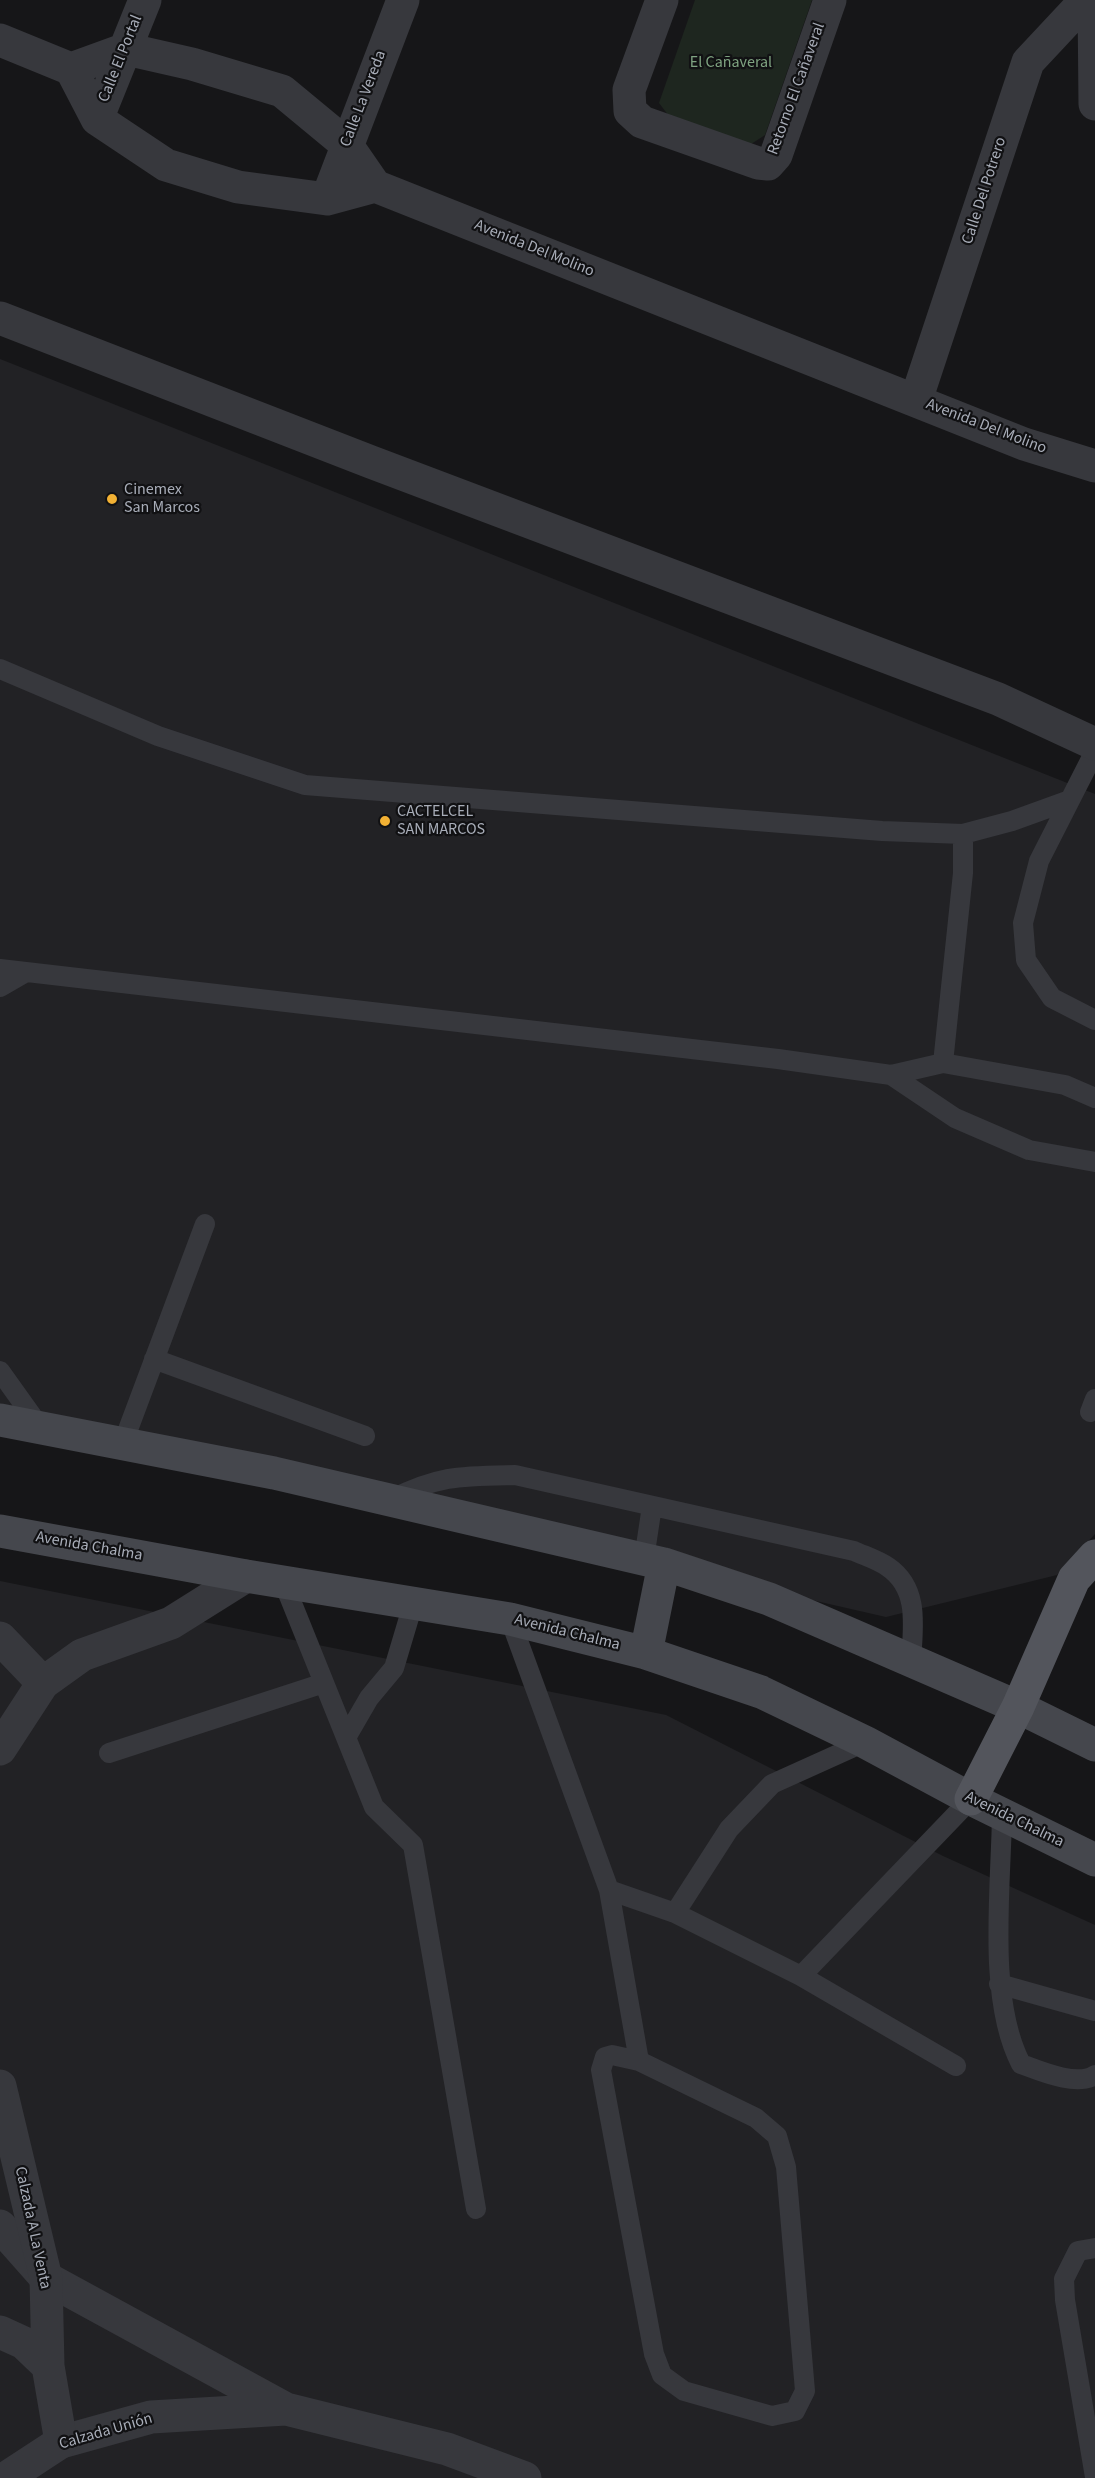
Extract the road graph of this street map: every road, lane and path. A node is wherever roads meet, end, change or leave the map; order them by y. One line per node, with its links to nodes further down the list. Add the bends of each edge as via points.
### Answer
1 (144, 0): 8 (street, Calle El Portal)
2 (403, 0): 12 (street, Calle La Vereda)
3 (662, 0): 4 (street, Retorno El Cañaveral, via 629,90 630,111 642,122 768,164 776,155)
4 (830, 0)
5 (1086, 0): 16 (street, Calle Del Potrero, via 1028,62)
6 (1094, 0): 10 (street)
7 (0, 40): 9 (street)
8 (126, 49): 9 (street); 11 (street, Calle El Portal); 12 (street, via 282,91)
9 (71, 69): 11 (street)
10 (1095, 104)
11 (98, 118): 14 (street, via 166,165 238,187)
12 (346, 144): 13 (street); 14 (street, Calle La Vereda)
13 (375, 186): 14 (street); 16 (street, Avenida Del Molino)
14 (327, 200)
15 (0, 318): 19 (street, via 987,695)
16 (916, 400): 17 (street, Avenida Del Molino, via 1024,444)
17 (1095, 466)
18 (0, 669): 22 (lane, via 158,736 305,786)
19 (1095, 744)
20 (1095, 751): 21 (lane)
21 (1070, 800): 22 (lane); 26 (lane, via 1039,861 1023,923 1026,960 1052,998)
22 (963, 834): 27 (lane, via 963,873)
23 (0, 969): 24 (lane)
24 (26, 972): 25 (lane); 28 (lane)
25 (0, 987)
26 (1095, 1020)
27 (943, 1063): 28 (lane); 29 (lane, via 1065,1085)
28 (891, 1075): 30 (lane, via 955,1118 1018,1145)
29 (1095, 1098)
30 (1095, 1162)
31 (205, 1224): 32 (lane)
32 (154, 1359): 36 (lane); 37 (lane)
33 (0, 1371): 35 (lane)
34 (0, 1420): 35 (main road)
35 (40, 1427): 37 (main road)
36 (365, 1436)
37 (123, 1443): 38 (main road)
38 (390, 1500): 39 (lane, via 423,1484 459,1476 515,1475); 42 (main road)
39 (652, 1506): 42 (lane); 49 (lane, via 854,1551 888,1567 908,1588 914,1613)
40 (0, 1531): 43 (main road, Avenida Chalma)
41 (1095, 1556): 52 (main road, via 1074,1579)
42 (654, 1562): 48 (main road); 49 (main road, via 769,1599)
43 (246, 1576): 44 (main road, Avenida Chalma); 50 (street, via 171,1623 82,1655)
44 (283, 1581): 45 (main road, Avenida Chalma); 51 (lane)
45 (414, 1601): 46 (main road, Avenida Chalma); 53 (lane, via 394,1668 369,1698)
46 (510, 1618): 48 (main road, Avenida Chalma); 61 (lane)
47 (0, 1638): 50 (street)
48 (646, 1653): 54 (main road, Avenida Chalma, via 761,1692)
49 (911, 1660): 52 (main road)
50 (44, 1683): 56 (street)
51 (324, 1683): 53 (lane); 57 (lane)
52 (1018, 1707): 55 (main road); 58 (main road)
53 (347, 1736): 70 (lane, via 374,1808 413,1845)
54 (865, 1742): 58 (main road, Avenida Chalma); 62 (lane, via 772,1784 729,1829)
55 (1095, 1745)
56 (0, 1749)
57 (109, 1753)
58 (971, 1799): 59 (main road, Avenida Chalma); 63 (lane)
59 (1002, 1815): 60 (main road, Avenida Chalma); 64 (lane)
60 (1095, 1860)
61 (609, 1890): 62 (lane); 66 (lane)
62 (675, 1913): 63 (lane)
63 (801, 1976): 67 (lane)
64 (999, 1984): 65 (lane); 68 (lane, via 1014,2050 1021,2064 1074,2079)
65 (1095, 2012)
66 (639, 2061): 66 (lane, via 612,2055 605,2057 601,2070 654,2354 663,2375 684,2391 772,2416 795,2411 805,2391 786,2167 777,2136 756,2118)
67 (956, 2066)
68 (1095, 2075)
69 (0, 2086): 73 (street, Calzada A La Venta)
70 (476, 2209)
71 (0, 2226): 73 (street, Calzada Unión)
72 (1095, 2248): 78 (lane, via 1078,2251 1064,2279)
73 (46, 2278): 75 (street, Calzada A La Venta); 76 (street, Calzada Unión)
74 (0, 2332): 75 (street, via 24,2343)
75 (48, 2366): 77 (street, Calzada A La Venta)
76 (286, 2409): 77 (street, Calzada Unión, via 152,2417); 80 (street, Calzada Unión, via 447,2449)
77 (61, 2442): 79 (street, Calzada Unión)
78 (1095, 2477)
79 (6, 2478)
80 (525, 2478)

